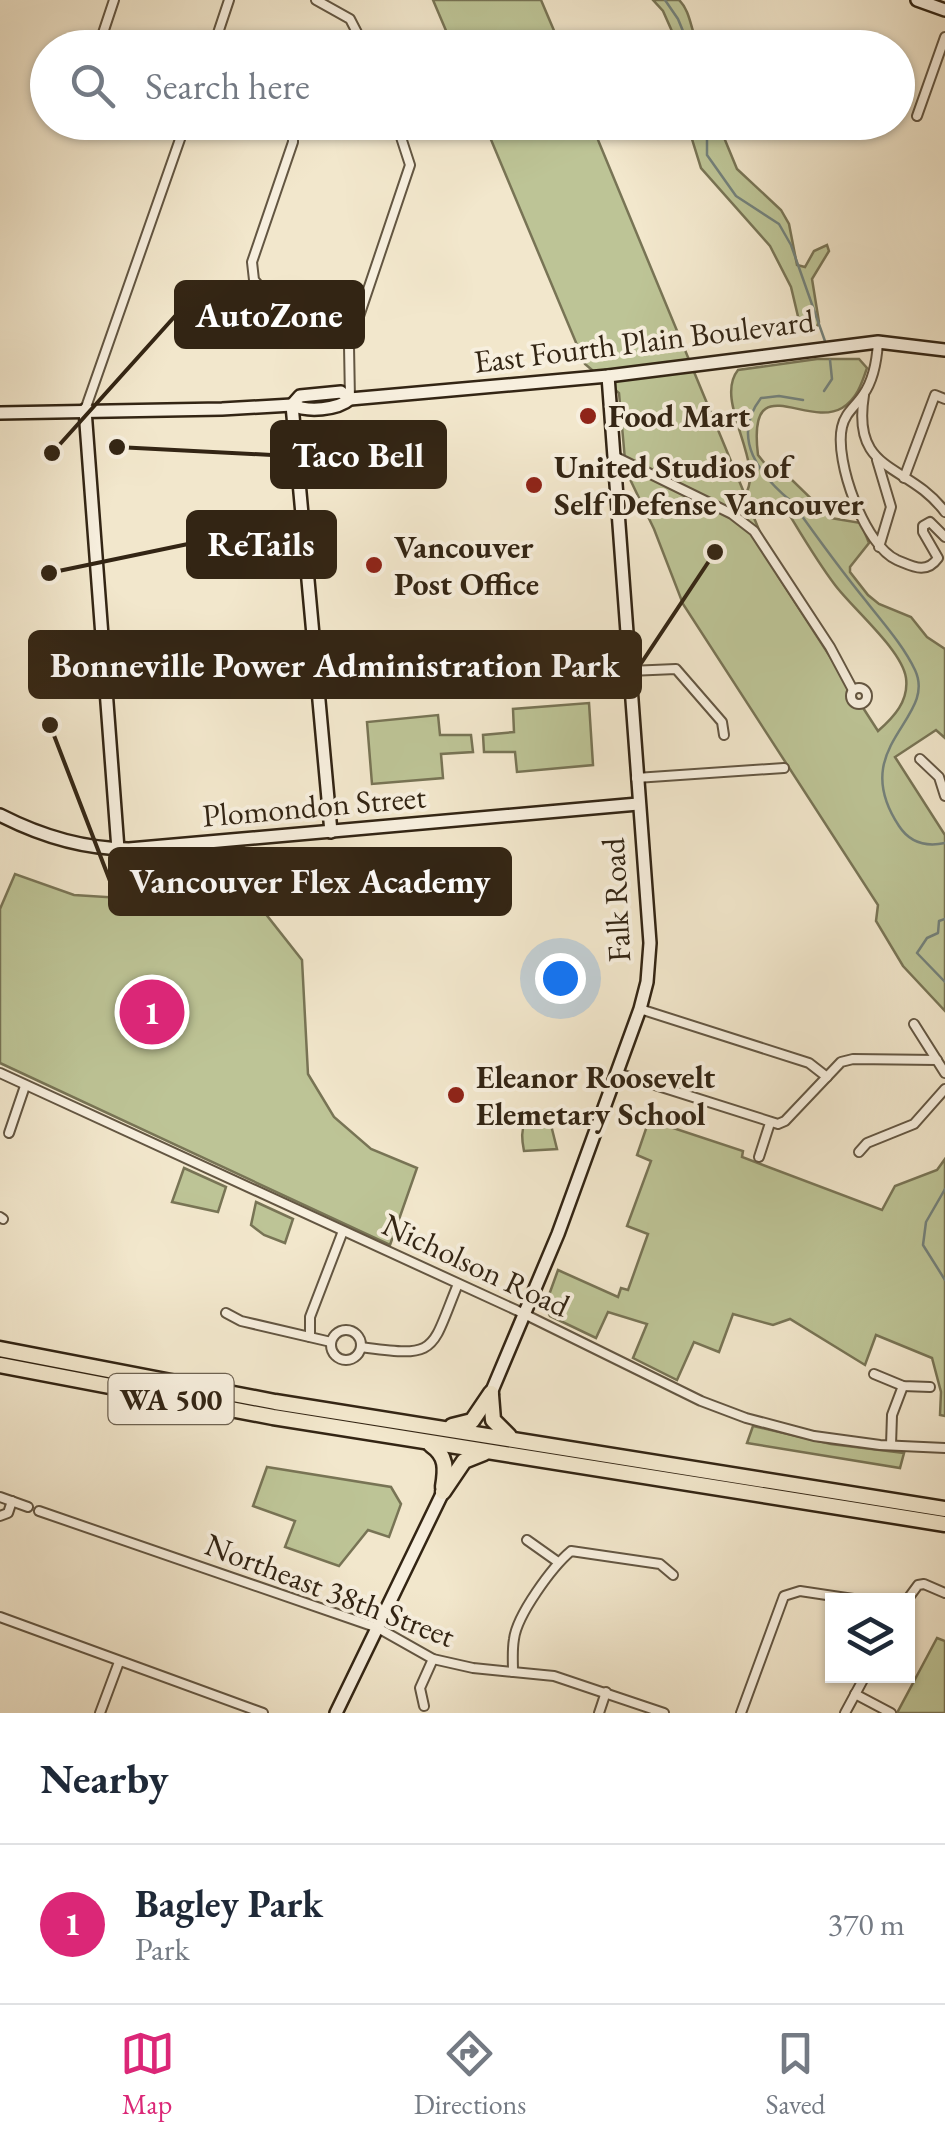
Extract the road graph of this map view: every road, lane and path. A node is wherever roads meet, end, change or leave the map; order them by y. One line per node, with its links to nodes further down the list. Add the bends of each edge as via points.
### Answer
1 (114, 0): 6 (street)
2 (229, 0): 7 (street)
3 (316, 0): 8 (street, via 350,19)
4 (917, 0): 5 (street)
5 (945, 10)
6 (104, 30)
7 (218, 30)
8 (356, 30)
9 (945, 37): 10 (street)
10 (917, 116)
11 (179, 140): 22 (street)
12 (293, 140): 14 (street, via 252,262 254,280 262,289)
13 (402, 140): 14 (street, via 410,165)
14 (356, 323): 19 (street)
15 (878, 342): 16 (street, East Fourth Plain Boulevard); 17 (street, East Fourth Plain Boulevard); 18 (street)
16 (945, 350)
17 (608, 376): 19 (street, East Fourth Plain Boulevard); 24 (street, Falk Road)
18 (864, 394): 25 (street, via 860,428); 29 (street, via 843,423 841,446 845,476)
19 (350, 399): 21 (street, East Fourth Plain Boulevard, via 342,406)
20 (945, 399): 26 (street, via 935,395)
21 (292, 404): 22 (street, East Fourth Plain Boulevard); 32 (street)
22 (85, 410): 23 (street, East Fourth Plain Boulevard); 43 (street)
23 (0, 413)
24 (614, 456): 30 (street, Falk Road); 34 (street, via 754,531)
25 (876, 457): 26 (street); 29 (street, via 891,507)
26 (904, 478): 27 (street)
27 (945, 512)
28 (945, 537): 29 (street, via 930,522 923,526 938,558 926,568 889,556)
29 (880, 543)
30 (627, 653): 31 (street, Falk Road); 32 (street)
31 (629, 671): 35 (street, via 676,669 722,722); 38 (street, Falk Road)
32 (317, 682): 33 (street); 42 (street)
33 (211, 690)
34 (854, 690)
35 (724, 735)
36 (920, 759): 39 (street, via 939,776)
37 (784, 768): 38 (street)
38 (636, 778): 40 (street, Falk Road)
39 (945, 796)
40 (638, 804): 42 (street, Plomondon Street); 44 (street, Falk Road, via 650,953)
41 (0, 815): 43 (street, Plomondon Street, via 66,842)
42 (331, 832): 43 (street, Plomondon Street)
43 (118, 849)
44 (640, 1009): 47 (street, Falk Road); 50 (street, via 809,1063)
45 (914, 1024): 46 (street)
46 (937, 1060): 48 (street); 50 (street, via 852,1059)
47 (617, 1072): 53 (street); 60 (street, Falk Road)
48 (945, 1073)
49 (0, 1074): 51 (street, Nicholson Road)
50 (827, 1077): 53 (street, via 784,1121)
51 (25, 1086): 54 (street); 57 (street, Nicholson Road)
52 (945, 1089): 55 (street, via 914,1124)
53 (770, 1123): 56 (street)
54 (8, 1133)
55 (859, 1152)
56 (759, 1157)
57 (343, 1231): 58 (street, Nicholson Road); 61 (street, via 310,1317)
58 (458, 1284): 60 (street, Nicholson Road); 63 (street, via 432,1344 408,1354)
59 (226, 1313): 61 (street)
60 (525, 1314): 69 (street, Falk Road); 73 (street, Nicholson Road, via 746,1418)
61 (310, 1336): 62 (street)
62 (331, 1342): 63 (street, via 338,1331 350,1330); 63 (street, via 342,1360)
63 (361, 1347)
64 (0, 1349): 70 (highway, WA 500)
65 (0, 1364): 72 (highway, WA 500)
66 (874, 1374): 67 (street)
67 (903, 1386): 68 (street); 73 (street, via 892,1415)
68 (930, 1386)
69 (491, 1393): 70 (highway, via 472,1421); 71 (highway, via 493,1420)
70 (440, 1428): 71 (highway, WA 500)
71 (514, 1439): 80 (highway, WA 500)
72 (426, 1442): 75 (highway, WA 500); 76 (highway, via 445,1463)
73 (891, 1446): 74 (street, Nicholson Road)
74 (945, 1448)
75 (491, 1452): 76 (highway, via 464,1461); 83 (highway, WA 500)
76 (442, 1492): 91 (street)
77 (0, 1497): 78 (street)
78 (12, 1501): 79 (street); 82 (street)
79 (28, 1507)
80 (945, 1509)
81 (40, 1511): 91 (street, Northeast 38th Street)
82 (0, 1516)
83 (945, 1524)
84 (527, 1540): 85 (street)
85 (558, 1562): 86 (street, via 571,1551 660,1564); 94 (street, via 519,1622)
86 (674, 1575)
87 (912, 1593): 88 (street, via 924,1584)
88 (945, 1593)
89 (825, 1594): 104 (street, via 800,1590 784,1596)
90 (0, 1617): 93 (street)
91 (378, 1628): 92 (street, Northeast 38th Street); 101 (street)
92 (433, 1658): 94 (street, Northeast 38th Street); 98 (street, via 420,1688)
93 (119, 1662): 99 (street); 100 (street)
94 (513, 1672): 96 (street, Northeast 38th Street)
95 (861, 1683): 97 (street)
96 (606, 1692): 102 (street); 103 (street, Northeast 38th Street)
97 (855, 1694): 105 (street); 106 (street)
98 (424, 1706)
99 (100, 1713)
100 (263, 1713)
101 (336, 1713)
102 (599, 1713)
103 (664, 1713)
104 (740, 1713)
105 (845, 1713)
106 (892, 1713)

